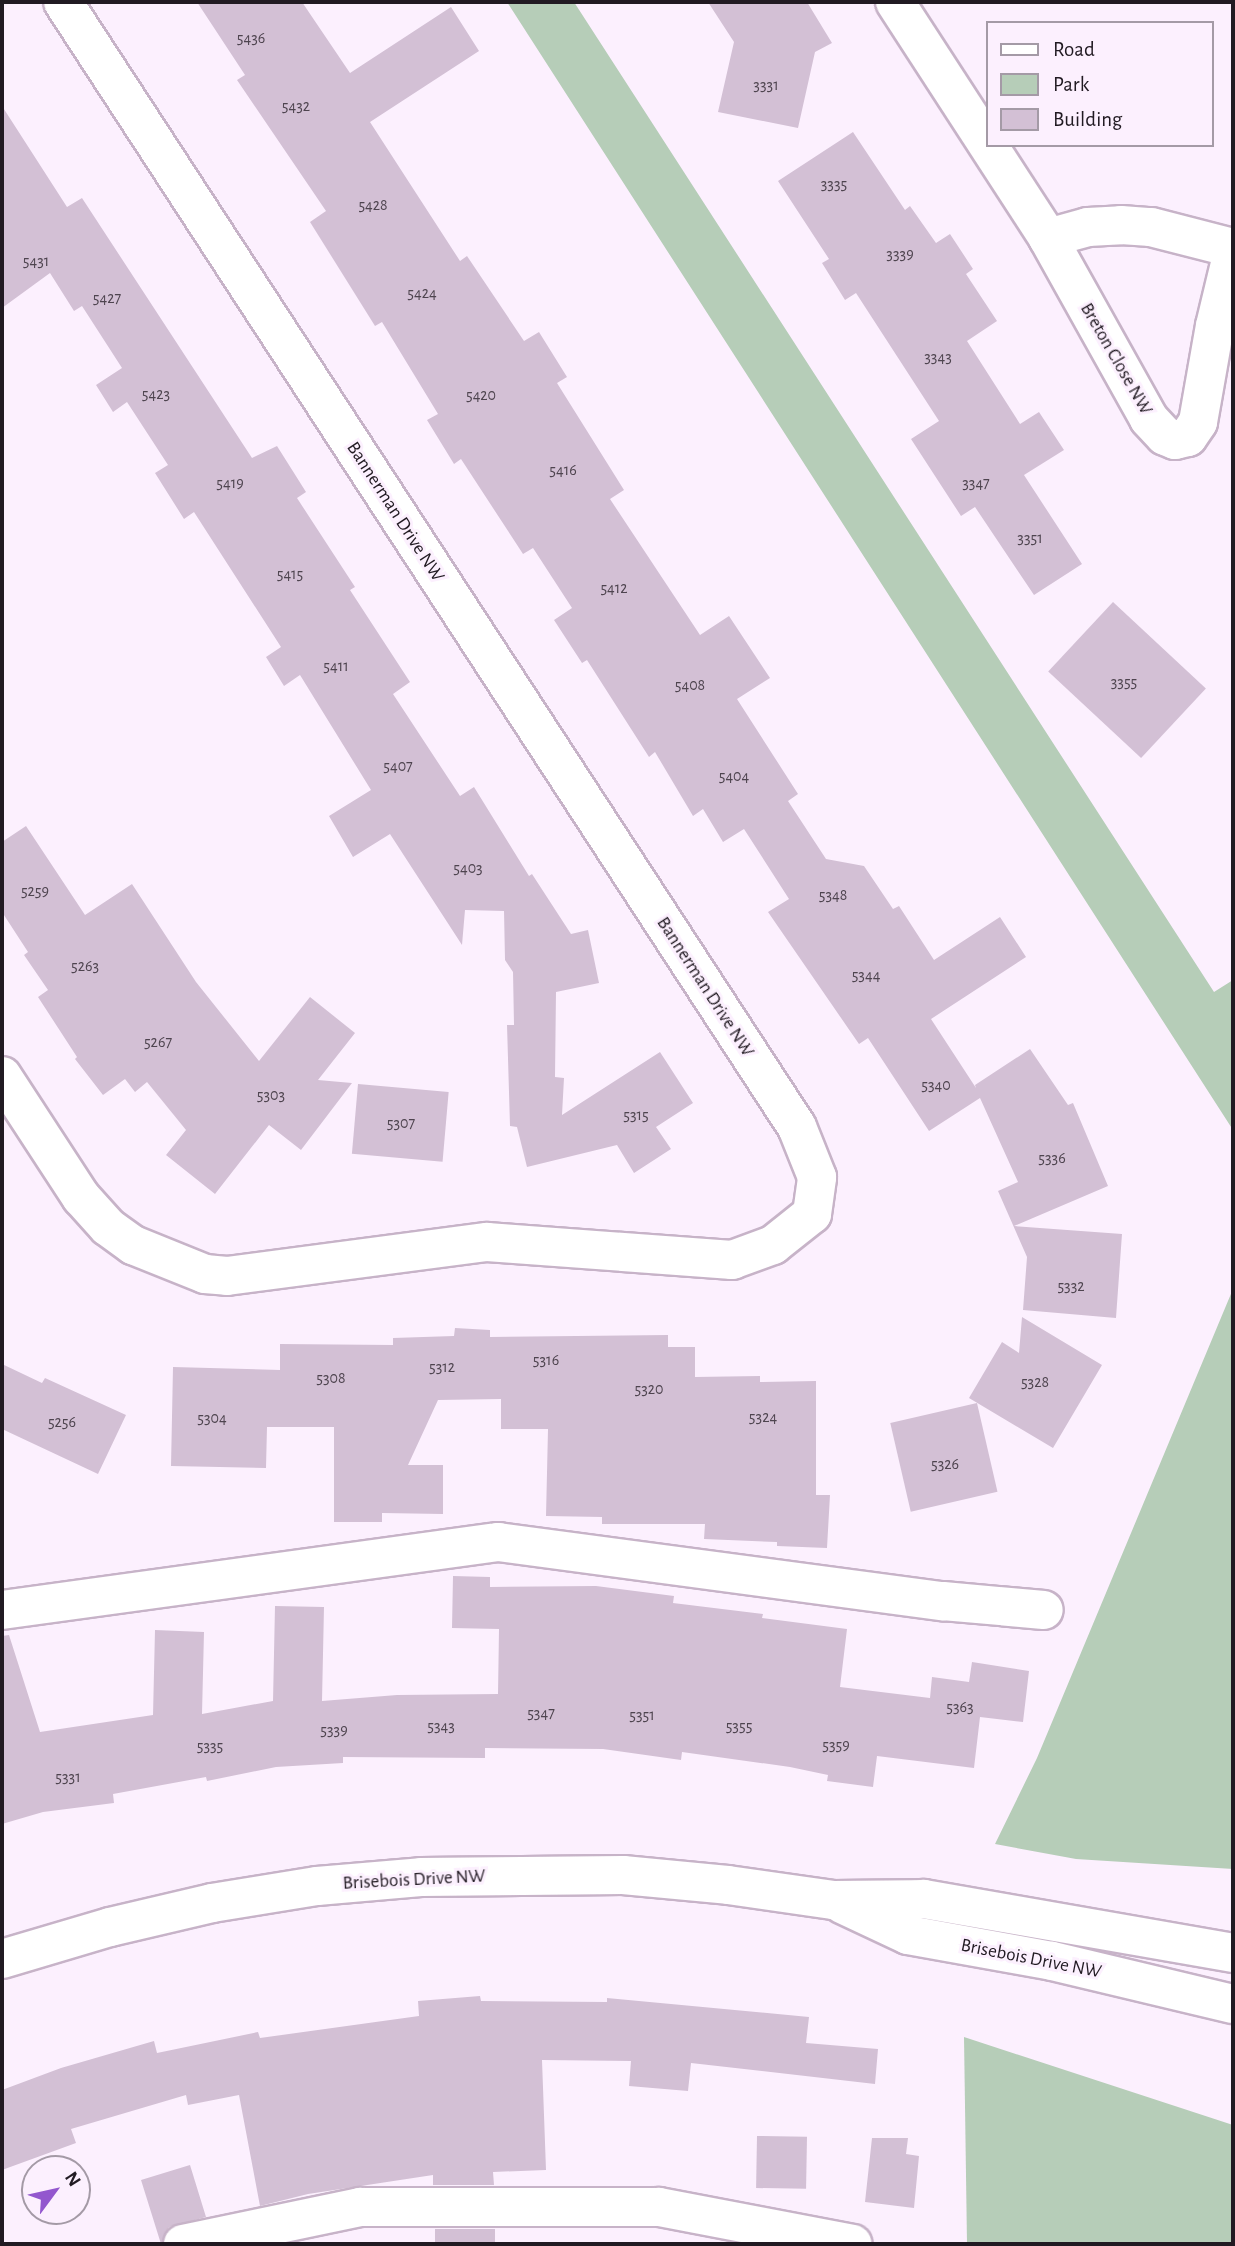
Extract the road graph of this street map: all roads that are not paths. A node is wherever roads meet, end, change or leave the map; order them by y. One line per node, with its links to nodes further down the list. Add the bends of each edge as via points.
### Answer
1 (63, 2): 7 (street, Bannerman Drive NW, via 797,1127 817,1177 812,1214 773,1245 732,1260 487,1242 227,1276 205,1274 133,1245 108,1227 80,1197)
2 (895, 2): 3 (street, Breton Close NW)
3 (986, 142)
4 (989, 147): 5 (street, Breton Close NW)
5 (1048, 238): 6 (street, Breton Close NW, via 1088,227 1121,225 1150,227); 6 (street, Breton Close NW, via 1149,419 1175,440 1188,437 1198,422)
6 (1233, 249)
7 (2, 1076)
8 (2, 1610): 9 (street, via 498,1542 943,1601)
9 (1044, 1610)
10 (834, 1900): 11 (street, Brisebois Drive NW, via 924,1899); 12 (street, Brisebois Drive NW, via 623,1875 421,1877 317,1886 212,1903); 13 (street, Brisebois Drive NW, via 908,1935 1052,1961)
11 (1233, 1953)
12 (2, 1959)
13 (1233, 2004)
14 (183, 2244): 15 (street, via 360,2207 659,2207)
15 (853, 2244)

